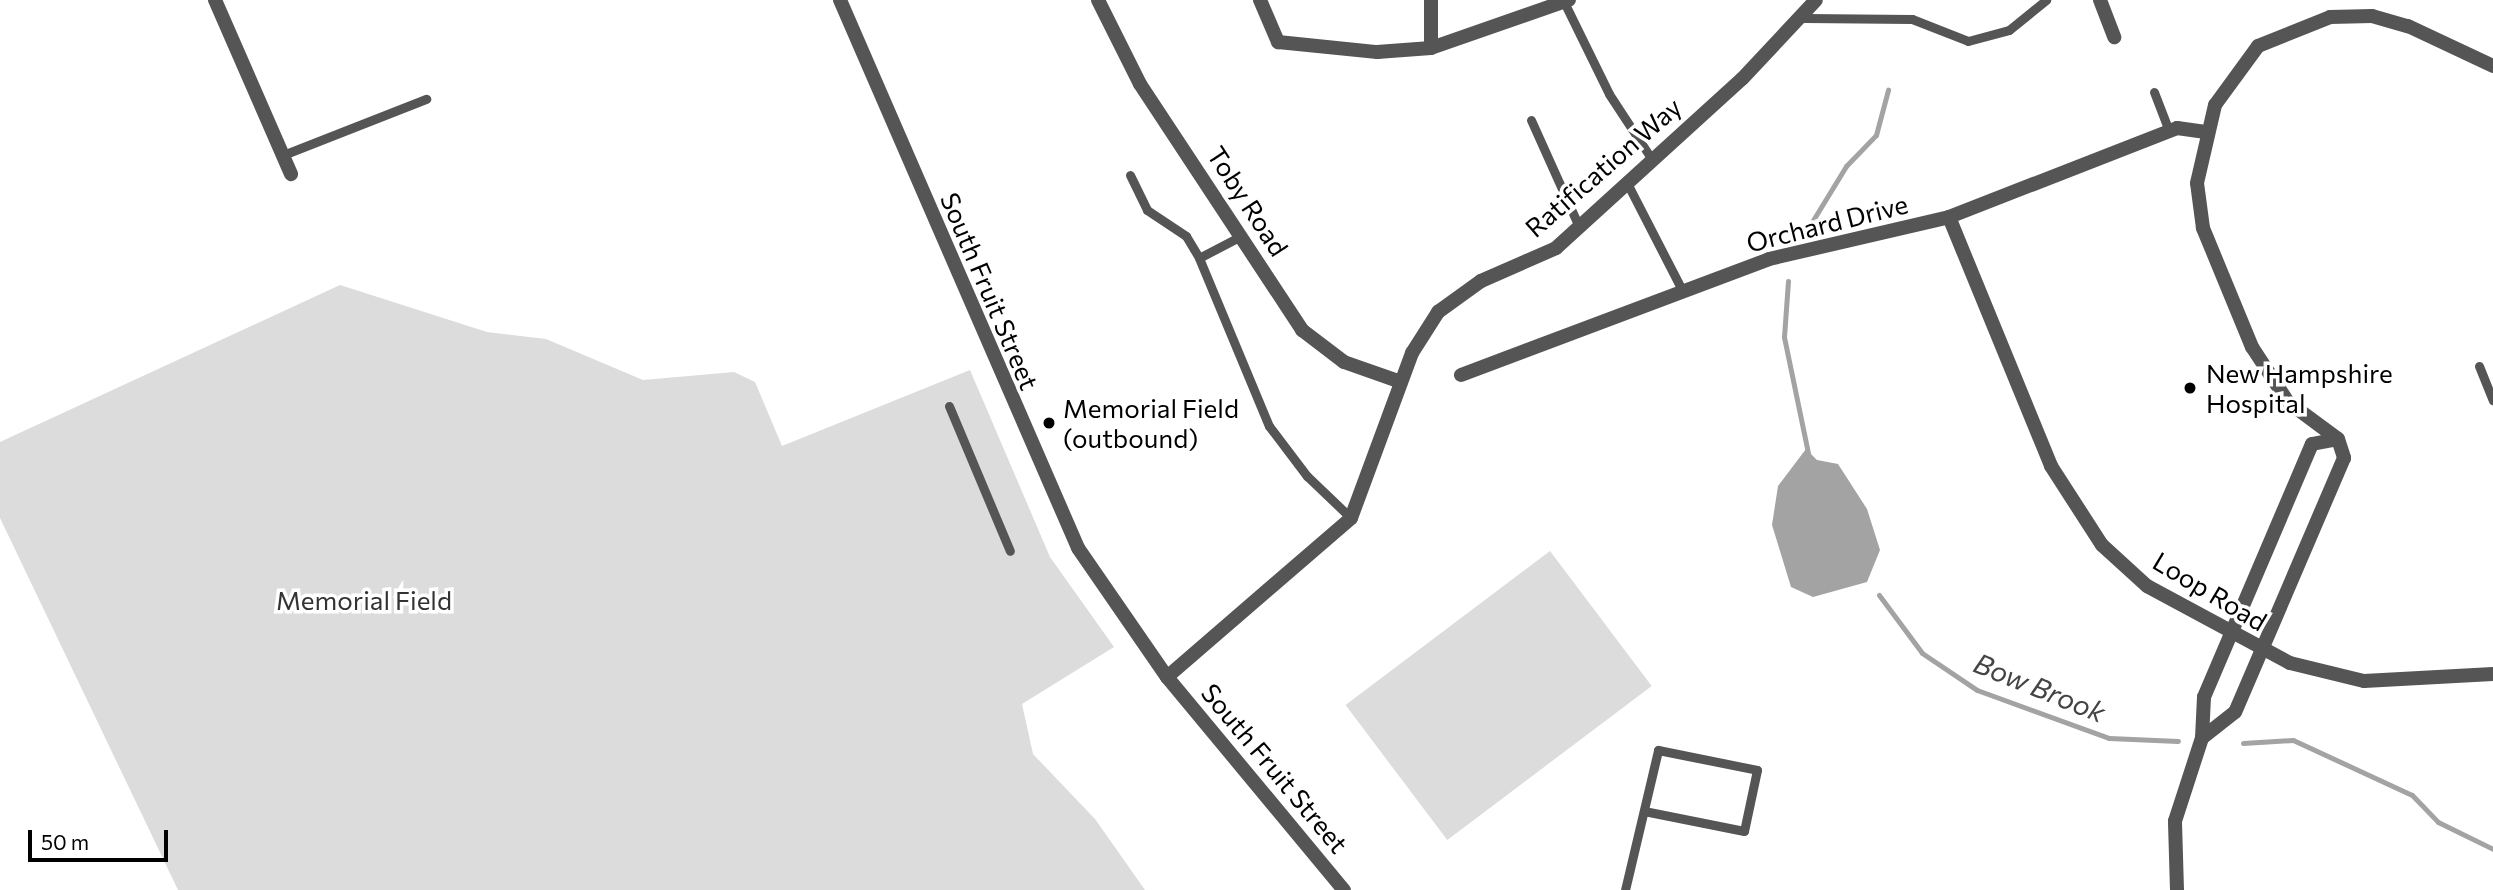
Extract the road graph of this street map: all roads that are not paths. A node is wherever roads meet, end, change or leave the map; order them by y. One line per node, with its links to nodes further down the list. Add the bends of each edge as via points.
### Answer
1 (215, 0): 19 (street)
2 (840, 0): 40 (street, South Fruit Street, via 1046,486 1103,591)
3 (1098, 0): 26 (street, Toby Road, via 1140,84)
4 (1260, 0): 12 (street, via 1278,42 1377,52)
5 (1431, 0): 12 (street)
6 (1816, 0): 10 (street, Ratification Way)
7 (2046, 0): 10 (lane, via 2010,30 1968,41 1912,19)
8 (2100, 0): 11 (street)
9 (1567, 1): 12 (street); 20 (lane, via 1609,94)
10 (1805, 18): 20 (street, Ratification Way)
11 (2115, 37)
12 (1431, 48)
13 (2493, 66): 18 (street, via 2408,26 2372,16 2330,17 2258,46 2231,78)
14 (2154, 92): 17 (lane)
15 (426, 99): 19 (lane)
16 (1531, 120): 25 (lane)
17 (2169, 131): 18 (street, Orchard Drive); 24 (street, Orchard Drive)
18 (2206, 132): 34 (street, via 2197,183 2203,228 2229,300 2288,402)
19 (282, 155): 21 (street)
20 (1651, 158): 23 (street, Ratification Way)
21 (291, 174)
22 (1130, 175): 27 (lane, via 1147,210 1186,236)
23 (1626, 181): 25 (street, Ratification Way); 28 (lane)
24 (1949, 217): 28 (street, Orchard Drive, via 1769,259); 37 (street, Loop Road, via 2069,499 2102,545 2147,586)
25 (1580, 227): 31 (street, Ratification Way, via 1556,248 1459,294 1423,331)
26 (1241, 236): 27 (lane); 31 (street, Toby Road, via 1321,349)
27 (1199, 258): 35 (lane, via 1269,426 1307,476)
28 (1683, 292): 30 (street, Orchard Drive)
29 (2479, 366): 32 (lane)
30 (1461, 375)
31 (1401, 382): 35 (street, Ratification Way)
32 (2493, 400)
33 (948, 406): 36 (lane)
34 (2338, 439): 37 (street, via 2312,443); 38 (street, via 2344,458)
35 (1351, 518): 40 (street, Ratification Way)
36 (1010, 551)
37 (2230, 635): 38 (street, Loop Road); 41 (street, via 2204,697)
38 (2261, 651): 39 (street, Loop Road, via 2364,681); 41 (street, via 2235,712)
39 (2493, 674)
40 (1167, 677): 43 (street, South Fruit Street)
41 (2202, 738): 45 (street, via 2175,821)
42 (1644, 811): 42 (lane, via 1658,750 1757,770 1744,831); 44 (lane)
43 (1344, 890)
44 (1625, 890)
45 (2177, 890)

